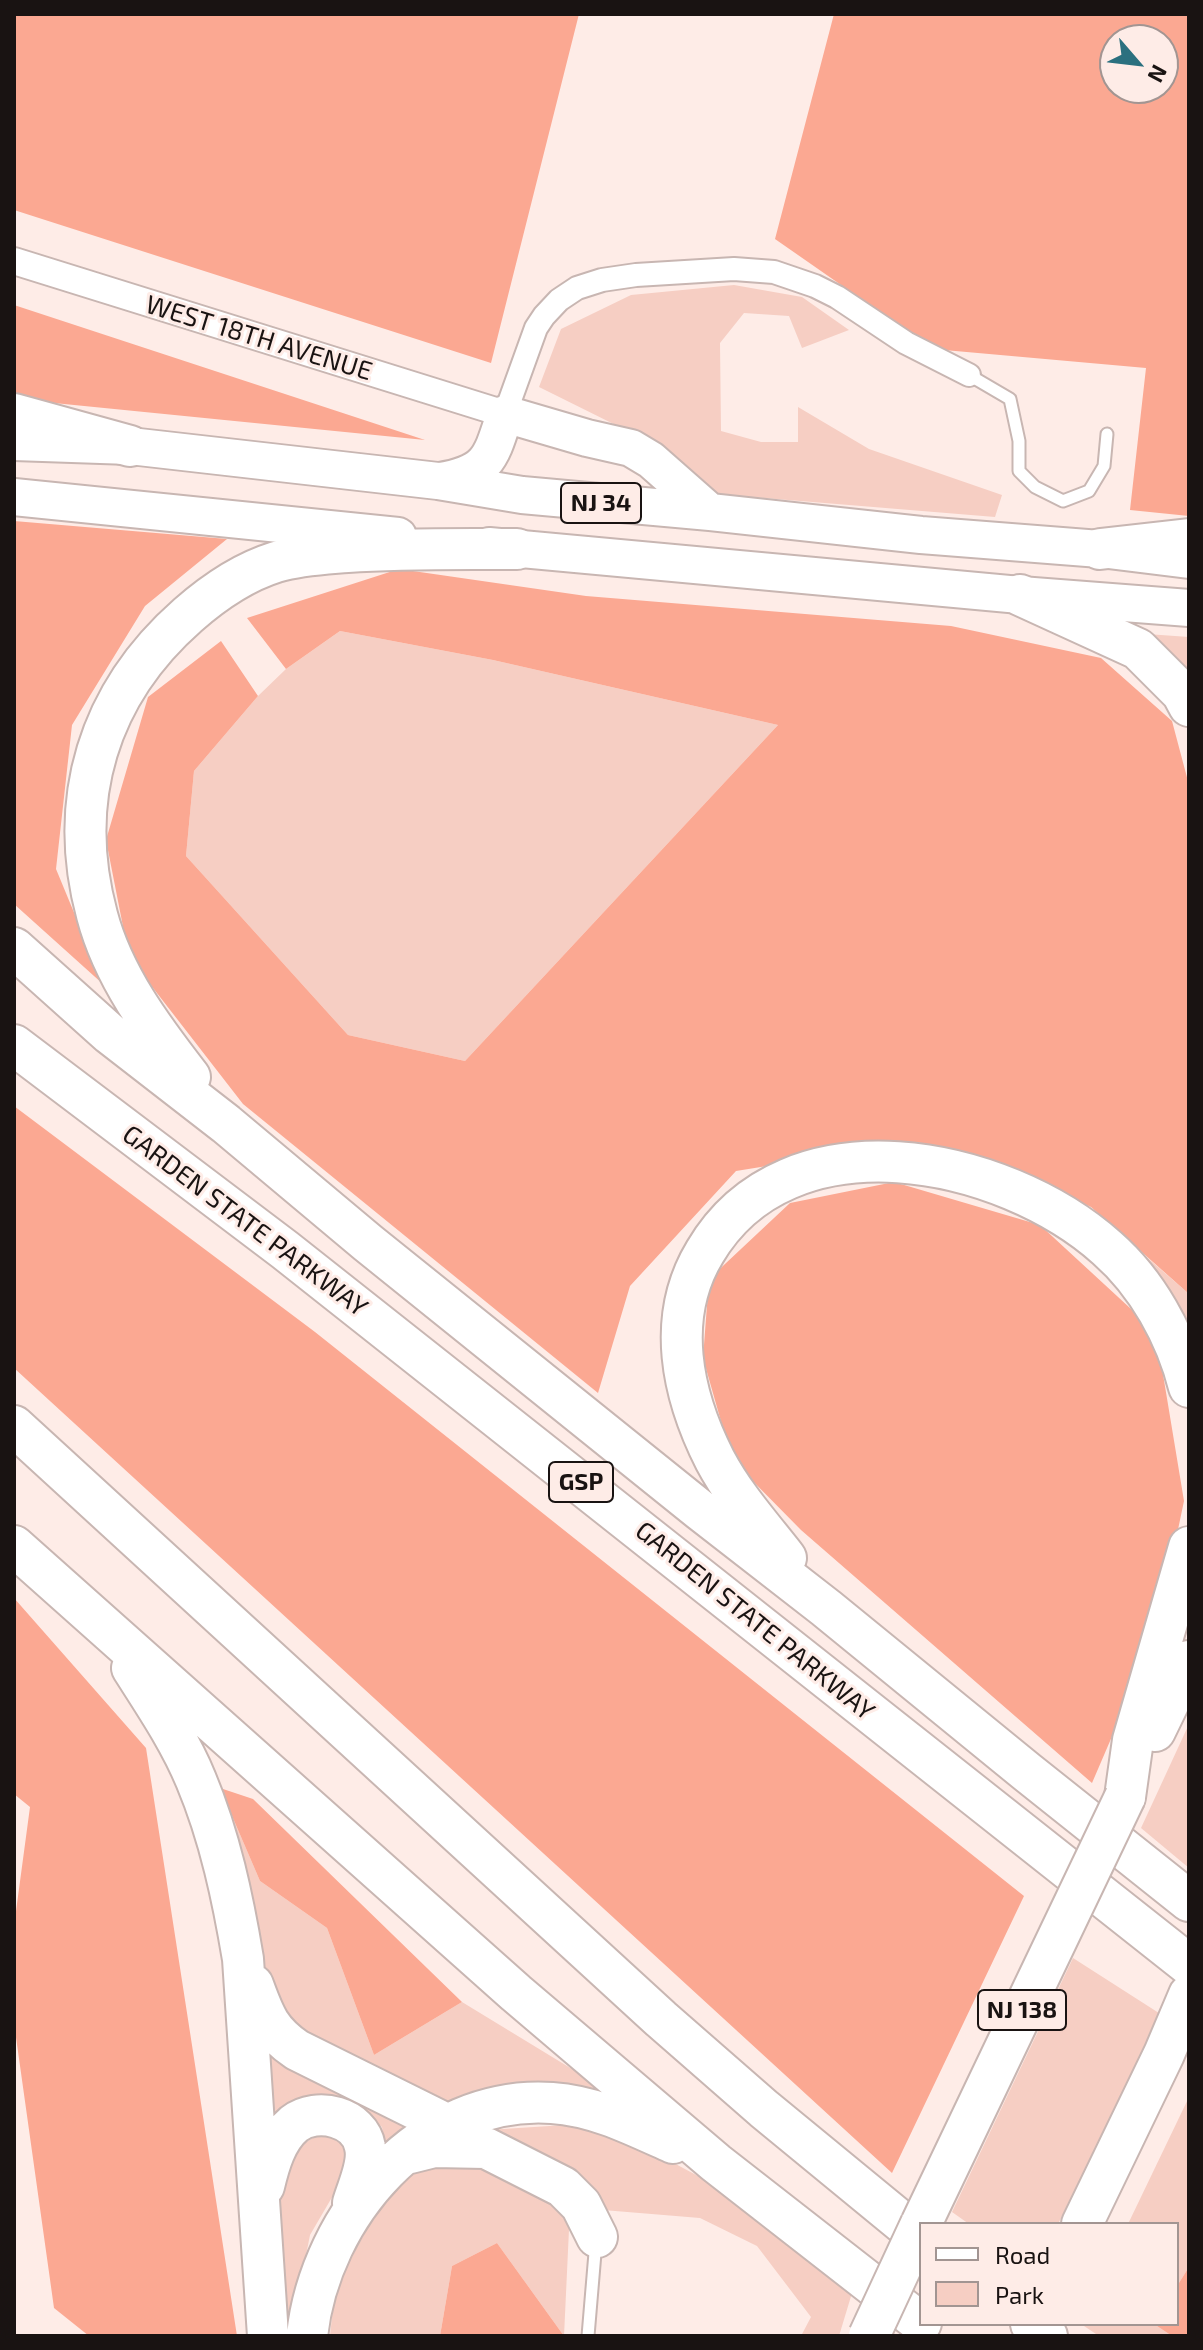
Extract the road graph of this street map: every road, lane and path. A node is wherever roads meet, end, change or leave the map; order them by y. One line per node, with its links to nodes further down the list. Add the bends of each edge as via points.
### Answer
1 (14, 261): 4 (street, WEST 18TH AVENUE)
2 (969, 375): 4 (street, via 906,343 837,297 774,272 636,275 577,288 559,300 536,328); 5 (lane, via 1010,399 1019,471 1035,487 1063,501 1089,491 1104,466)
3 (14, 414): 7 (highway)
4 (505, 414): 8 (highway, via 486,462 462,477); 10 (highway, via 631,448)
5 (1107, 434)
6 (14, 442): 7 (highway, NJ 34)
7 (130, 446): 8 (highway, NJ 34)
8 (438, 481): 10 (highway, NJ 34, via 522,495)
9 (14, 497): 12 (highway, NJ 34)
10 (710, 512): 13 (highway, NJ 34)
11 (1189, 539): 13 (highway)
12 (517, 549): 15 (highway, NJ 34); 20 (highway, via 373,550 275,562 198,606 163,637 117,700 98,748 85,824 97,916 115,963 150,1026)
13 (1100, 549): 14 (highway, NJ 34)
14 (1189, 560)
15 (1020, 595): 16 (highway, NJ 34); 17 (highway, via 1138,649)
16 (1189, 608)
17 (1189, 706)
18 (14, 948): 20 (highway, via 110,1034)
19 (14, 1045): 31 (highway, GARDEN STATE PARKWAY / GSP, via 285,1250)
20 (226, 1124): 25 (highway)
21 (1189, 1387): 25 (highway, via 1167,1329 1131,1273 1085,1230 1025,1195 950,1169 885,1161 823,1168 768,1189 728,1221 697,1266 682,1315 683,1366 701,1429 730,1487)
22 (14, 1426): 41 (highway, via 661,2019)
23 (14, 1546): 26 (highway)
24 (1189, 1547): 28 (highway, via 1133,1740)
25 (826, 1608): 29 (highway)
26 (106, 1628): 30 (highway, via 195,1778 226,1874); 35 (highway, via 516,1993)
27 (1189, 1661): 28 (highway, NJ 138)
28 (1125, 1797): 38 (highway, NJ 138, bridge)
29 (1189, 1901)
30 (243, 1959): 33 (highway, via 264,2015 282,2040); 36 (highway)
31 (1189, 1965)
32 (1189, 1995): 39 (highway)
33 (446, 2124): 34 (highway); 35 (highway, via 515,2104 570,2105 616,2118)
34 (402, 2155): 37 (highway); 42 (highway, via 434,2147 486,2148 563,2187 581,2205)
35 (716, 2163): 43 (highway)
36 (260, 2202): 37 (highway, via 271,2160 293,2125 315,2115 332,2116 353,2127 365,2146); 44 (highway)
37 (349, 2218): 45 (highway, via 328,2257)
38 (922, 2222)
39 (1083, 2222)
40 (919, 2228): 47 (highway, NJ 138, bridge)
41 (919, 2236)
42 (597, 2237): 46 (lane)
43 (919, 2322)
44 (268, 2336)
45 (307, 2336)
46 (588, 2336)
47 (869, 2336)

